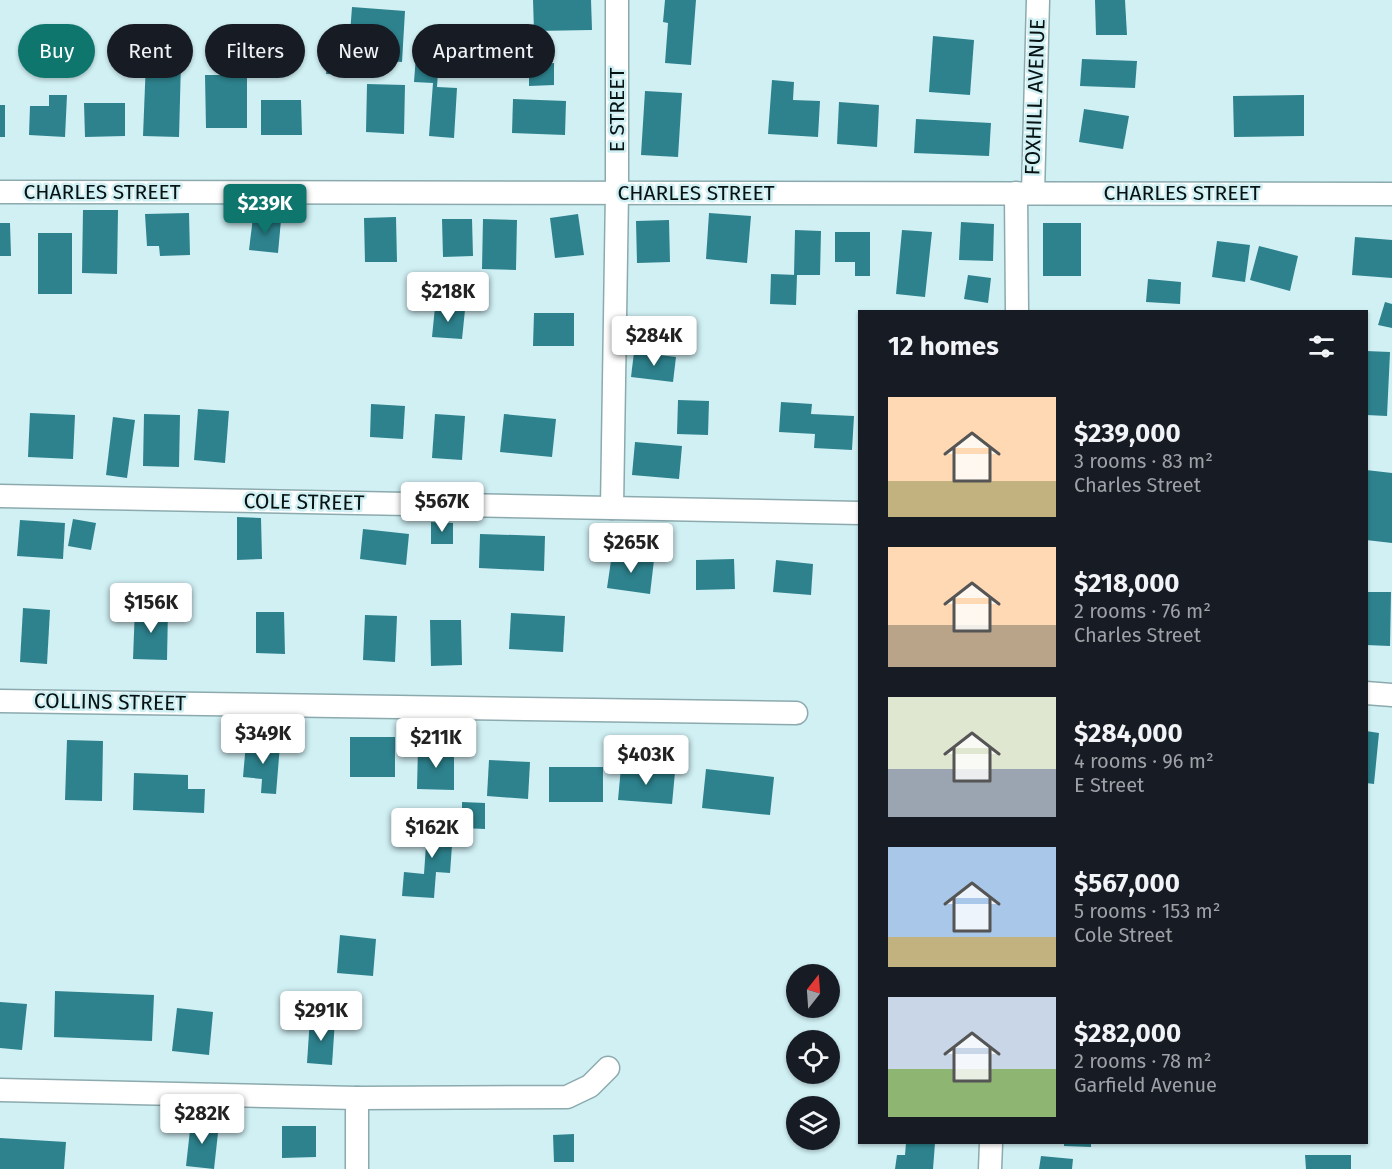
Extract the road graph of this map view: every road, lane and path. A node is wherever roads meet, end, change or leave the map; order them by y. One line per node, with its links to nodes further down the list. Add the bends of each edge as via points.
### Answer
1 (618, 0): 4 (street, E STREET)
2 (1038, 0): 5 (street, FOXHILL AVENUE)
3 (0, 192): 4 (street, CHARLES STREET)
4 (617, 192): 5 (street, CHARLES STREET); 9 (street, E STREET)
5 (1024, 193): 6 (street, CHARLES STREET); 7 (street, FOXHILL AVENUE)
6 (1392, 194)
7 (1017, 310)
8 (0, 496): 9 (street, COLE STREET)
9 (612, 508): 10 (street, COLE STREET)
10 (858, 513)
11 (1368, 693): 12 (street)
12 (1392, 694)
13 (0, 700): 14 (street, COLLINS STREET)
14 (796, 712)
15 (608, 1068): 17 (street, via 590,1086 567,1097)
16 (0, 1090): 17 (street)
17 (357, 1098): 19 (street)
18 (991, 1144): 20 (street)
19 (357, 1169)
20 (990, 1169)

